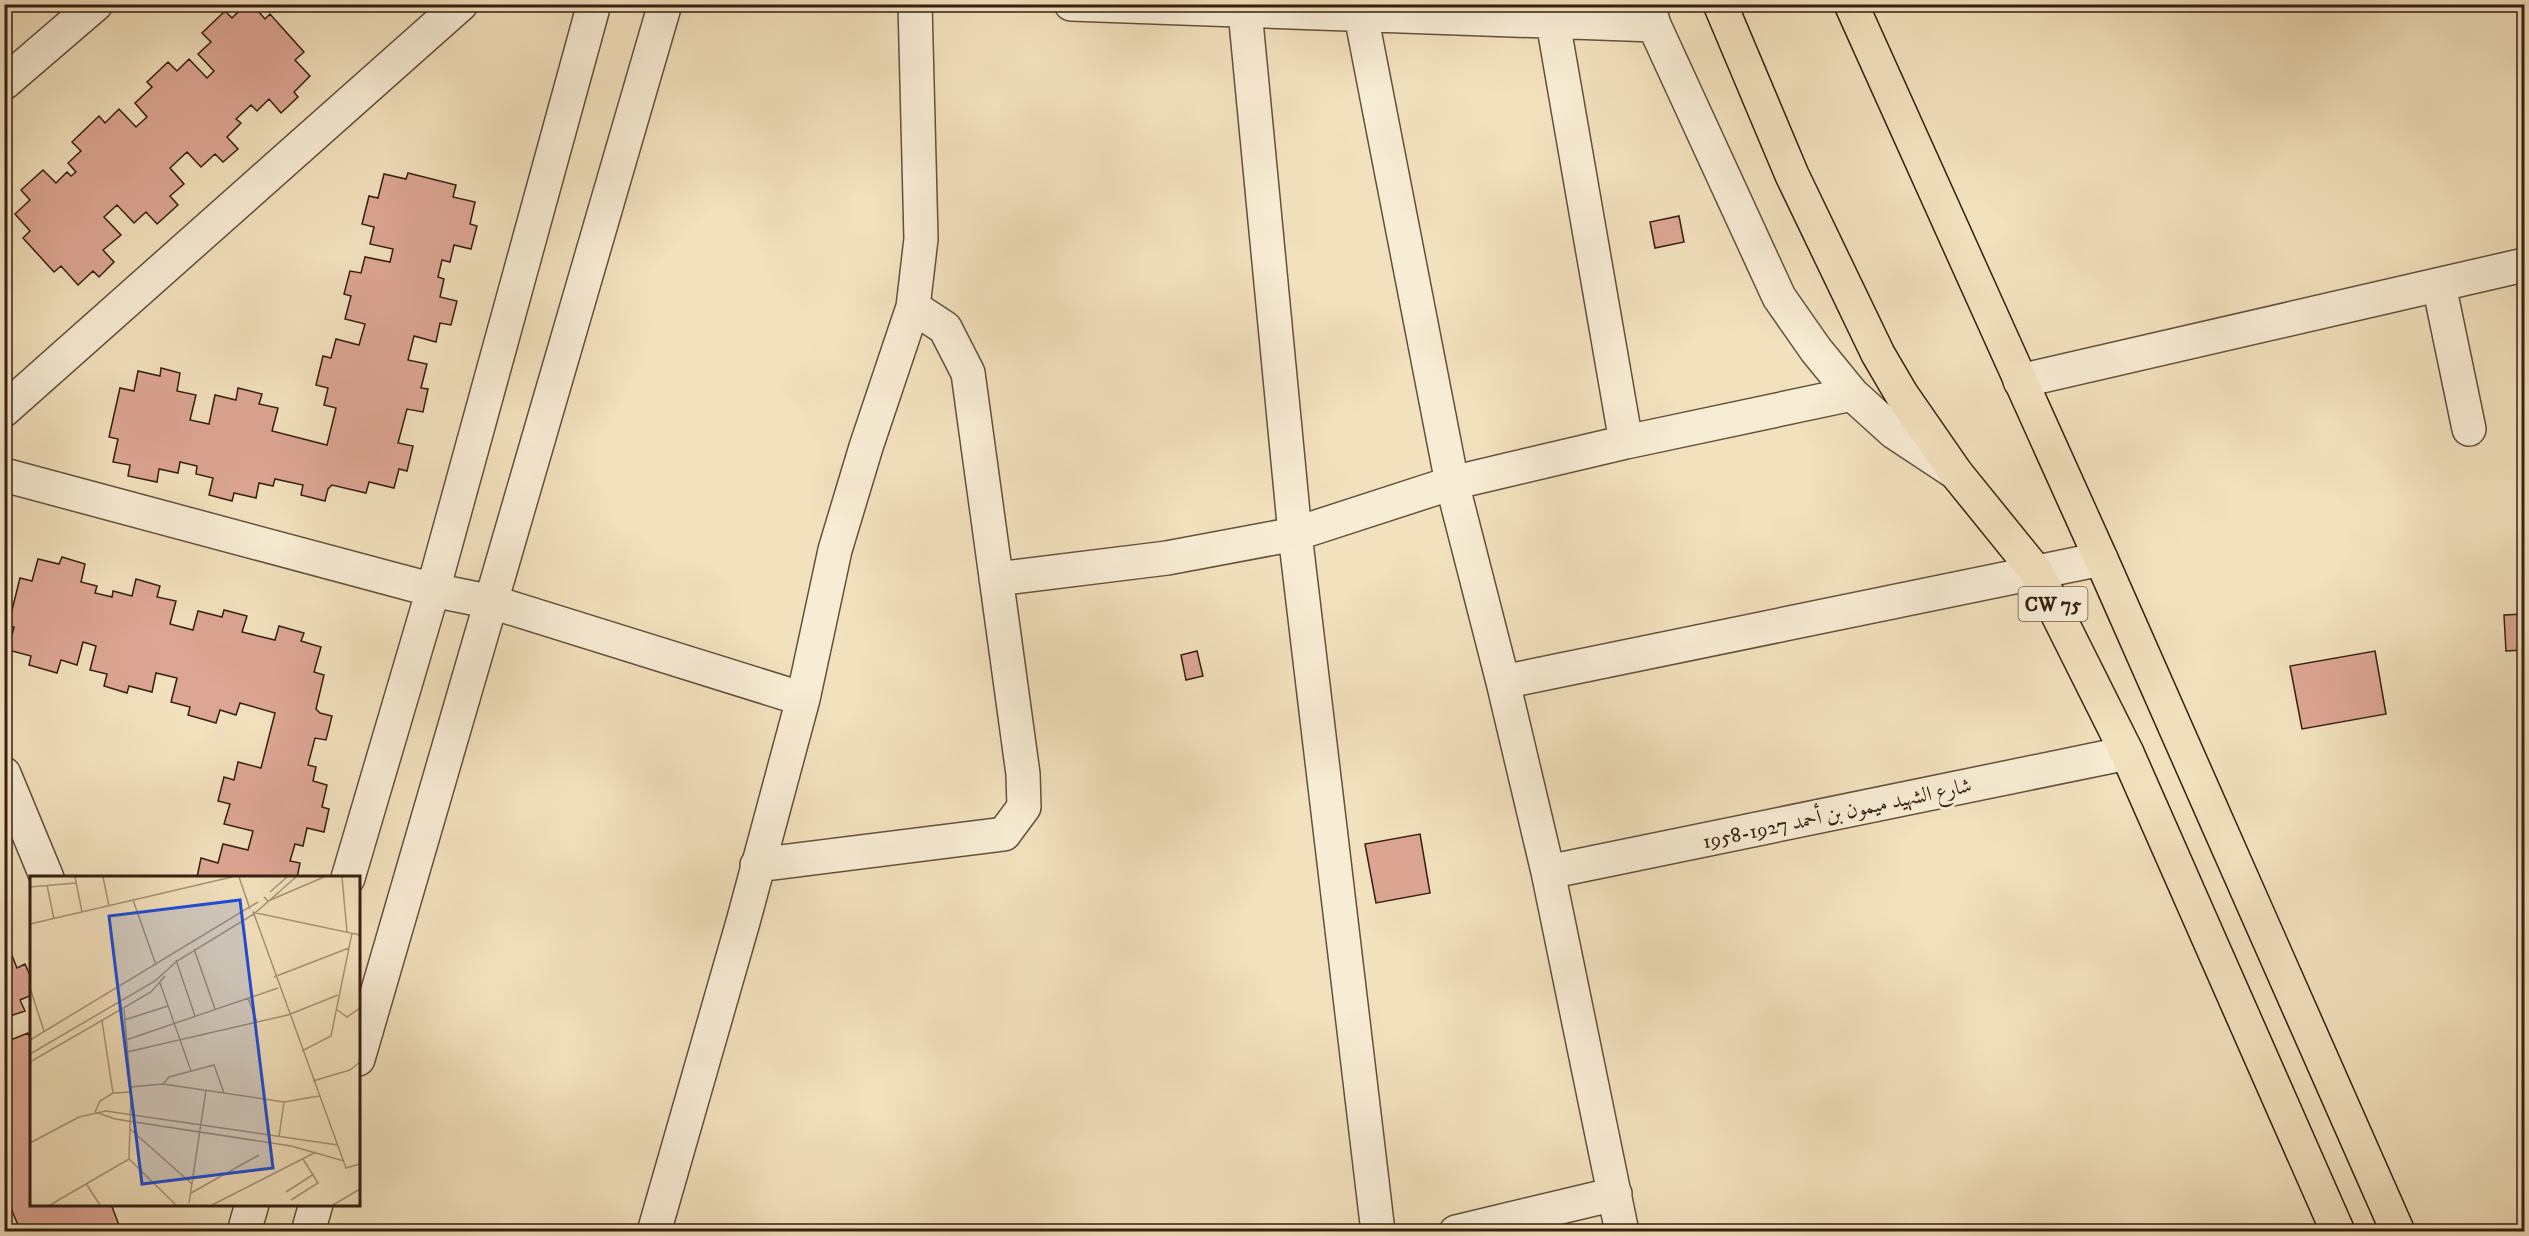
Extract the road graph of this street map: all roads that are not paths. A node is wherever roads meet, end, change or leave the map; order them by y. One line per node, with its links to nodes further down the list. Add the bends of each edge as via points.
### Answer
1 (96, 4): 13 (street)
2 (461, 4): 19 (street)
3 (594, 4): 29 (street)
4 (665, 4): 30 (street)
5 (915, 4): 16 (street, via 921,239)
6 (1071, 4): 9 (street)
7 (1720, 4): 22 (main road, CW 75, via 1792,175 1878,354)
8 (1851, 4): 17 (main road, CW 75)
9 (1245, 11): 10 (street); 25 (street)
10 (1360, 15): 12 (street); 24 (street)
11 (1651, 15): 12 (street); 18 (street, via 1779,297)
12 (1553, 22): 21 (street)
13 (4, 83)
14 (2524, 265): 15 (street)
15 (2439, 285): 17 (street); 20 (street)
16 (913, 307): 28 (street, via 945,328 968,373); 32 (street, via 835,550)
17 (2020, 381): 26 (main road, CW 75)
18 (1852, 394): 21 (street); 22 (street, via 1894,432)
19 (4, 410)
20 (2469, 429)
21 (1626, 442): 24 (street)
22 (1956, 473): 27 (main road, CW 75)
23 (4, 475): 29 (street)
24 (1452, 483): 25 (street); 31 (street)
25 (1295, 534): 28 (street, via 1167,558); 46 (street)
26 (2101, 559): 27 (street); 50 (main road, CW 75)
27 (2037, 573): 31 (street); 33 (main road, CW 75)
28 (996, 579): 35 (street, via 1023,774 1024,807 1004,834)
29 (433, 590): 30 (street); 38 (street)
30 (492, 602): 32 (street); 39 (street)
31 (1503, 682): 36 (street)
32 (803, 699): 35 (street)
33 (2127, 753): 36 (street, شارع الشهيد ميمون بن أحمد 1927-1958); 49 (main road, CW 75)
34 (4, 774): 37 (street)
35 (757, 865): 45 (street)
36 (1548, 872): 40 (street)
37 (46, 876)
38 (349, 876)
39 (360, 1052)
40 (1615, 1194): 47 (street); 48 (street)
41 (251, 1206): 43 (street)
42 (315, 1206): 44 (street)
43 (244, 1232)
44 (308, 1232)
45 (654, 1232)
46 (1378, 1232)
47 (1456, 1232)
48 (1622, 1232)
49 (2338, 1232)
50 (2398, 1232)

